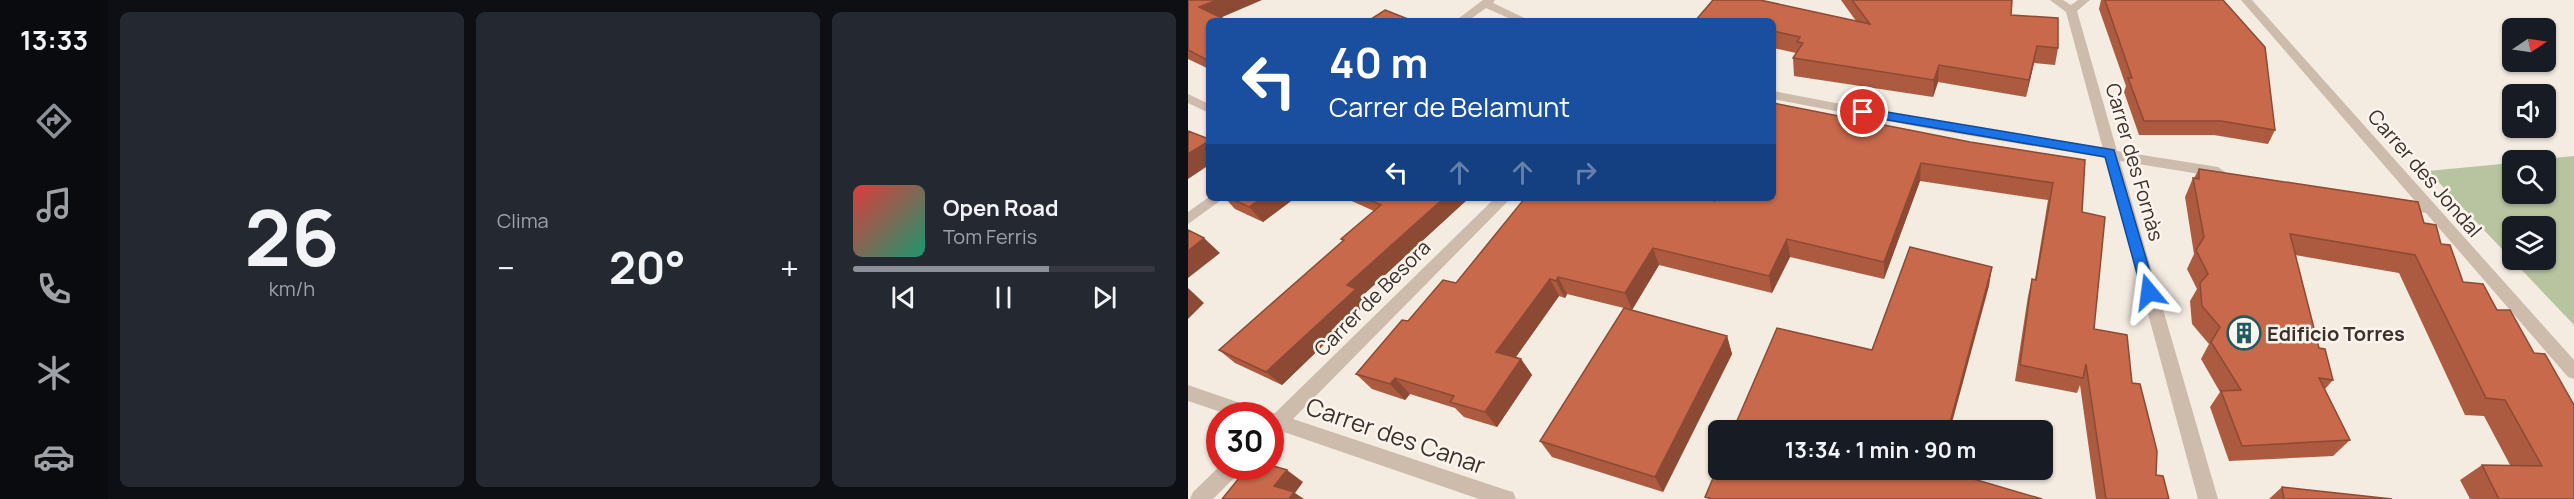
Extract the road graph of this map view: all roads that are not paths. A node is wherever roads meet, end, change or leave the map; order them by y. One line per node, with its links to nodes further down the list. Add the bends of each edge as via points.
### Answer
1 (2055, 0): 5 (street)
2 (2085, 0): 5 (street)
3 (2246, 0): 16 (street, Carrer des Jondal)
4 (1487, 2): 6 (street); 7 (street)
5 (2071, 9): 11 (street, Carrer des Fornàs)
6 (1465, 18)
7 (1520, 18)
8 (1776, 96): 11 (street)
9 (1188, 98): 10 (street)
10 (1206, 107)
11 (2110, 153): 12 (street); 26 (street, Carrer des Fornàs)
12 (2232, 175)
13 (1213, 201): 17 (street)
14 (1501, 201): 21 (street, Carrer de Besora)
15 (2384, 201): 16 (street)
16 (2431, 210): 18 (street, Carrer des Jondal)
17 (1188, 219)
18 (2574, 372)
19 (1188, 393): 20 (street)
20 (1216, 402)
21 (1284, 413)
22 (1284, 428): 25 (street, Carrer des Canar)
23 (1219, 480): 24 (street)
24 (1200, 499)
25 (1506, 499)
26 (2208, 499)

